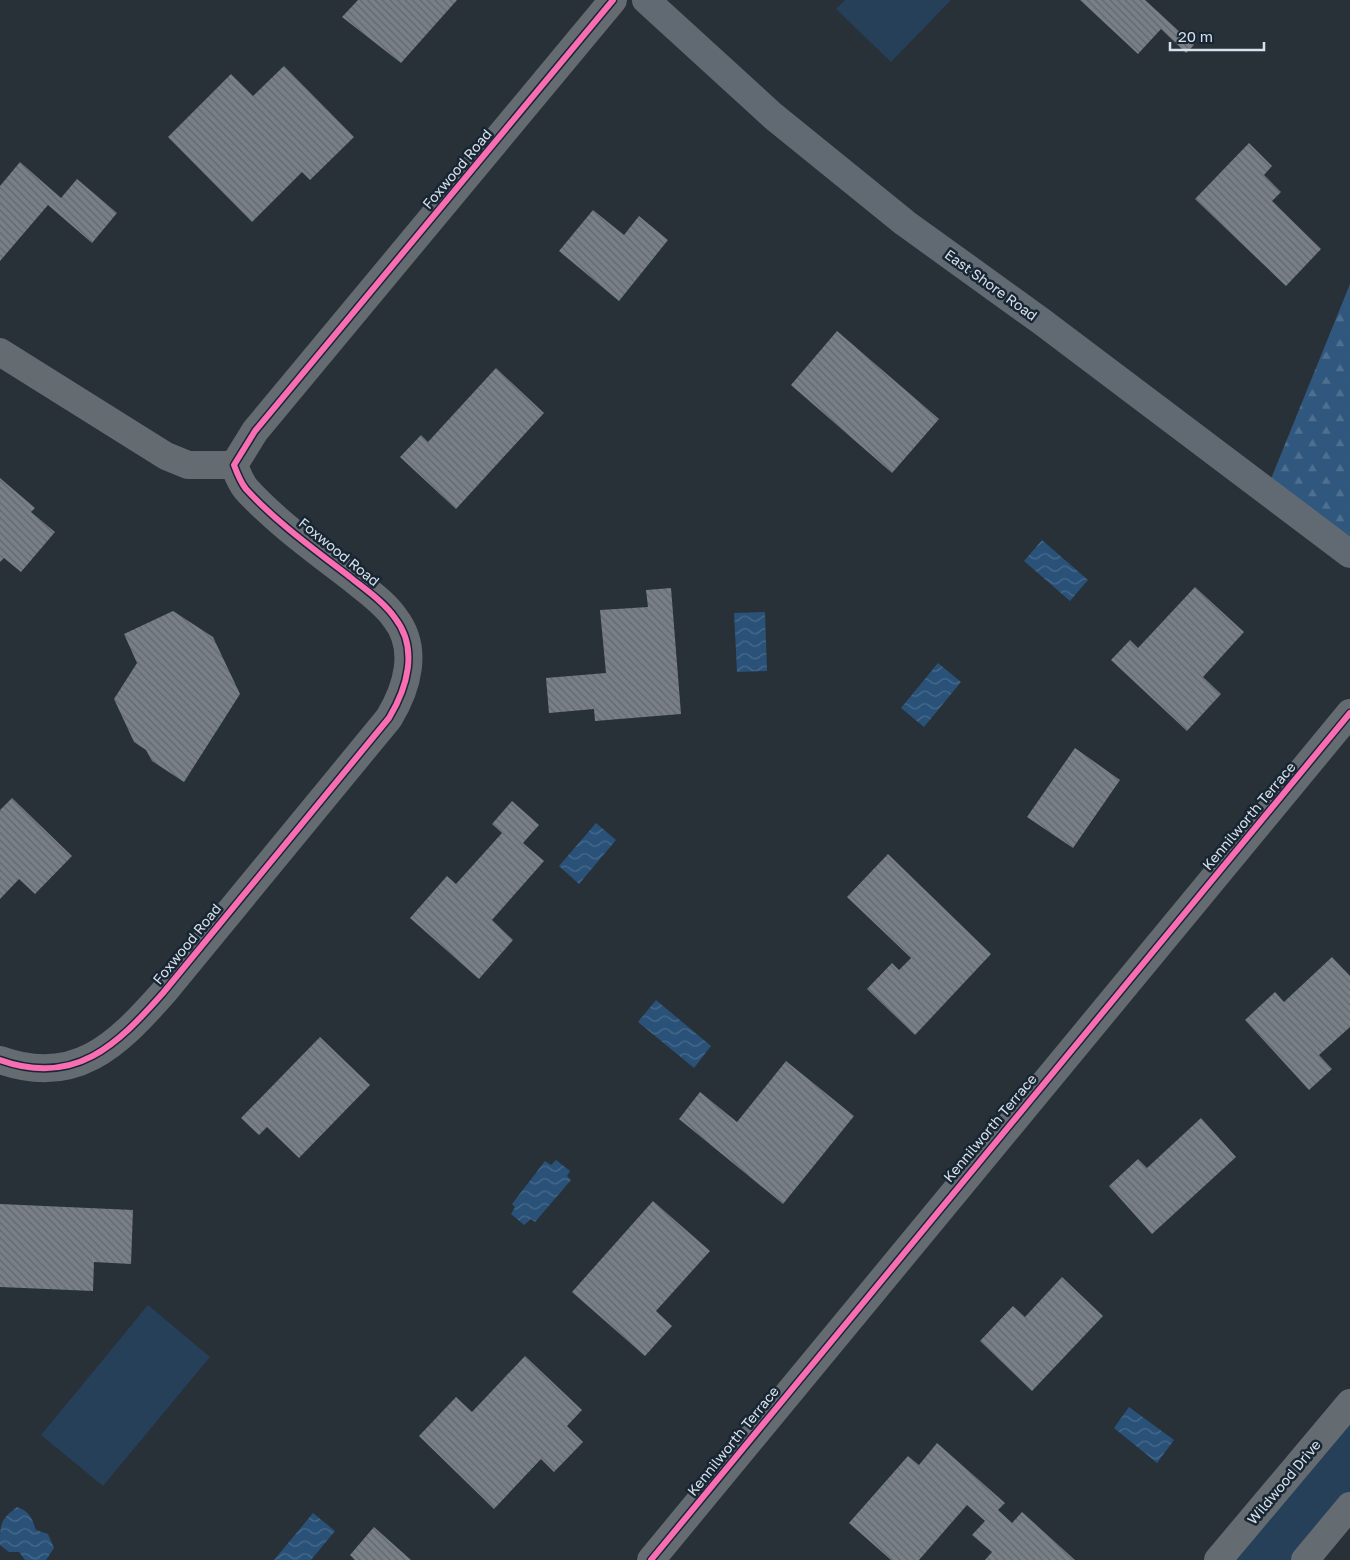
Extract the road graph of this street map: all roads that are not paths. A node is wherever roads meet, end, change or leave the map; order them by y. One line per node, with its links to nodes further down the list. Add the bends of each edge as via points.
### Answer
1 (613, 0): 4 (street, Foxwood Road, via 255,431)
2 (646, 0): 5 (main road, East Shore Road, via 773,116 905,223 1041,321)
3 (0, 352): 4 (street, via 166,456 188,465)
4 (234, 465): 7 (street, Foxwood Road, via 245,488 298,536 372,594 396,619 407,646 409,673 401,697 389,718 125,1035 99,1053 65,1065 32,1068)
5 (1350, 554)
6 (1350, 713): 10 (street, Kennilworth Terrace)
7 (0, 1060)
8 (1350, 1403): 11 (street, Wildwood Drive)
9 (1350, 1506): 12 (street)
10 (651, 1560)
11 (1218, 1560)
12 (1305, 1560)

